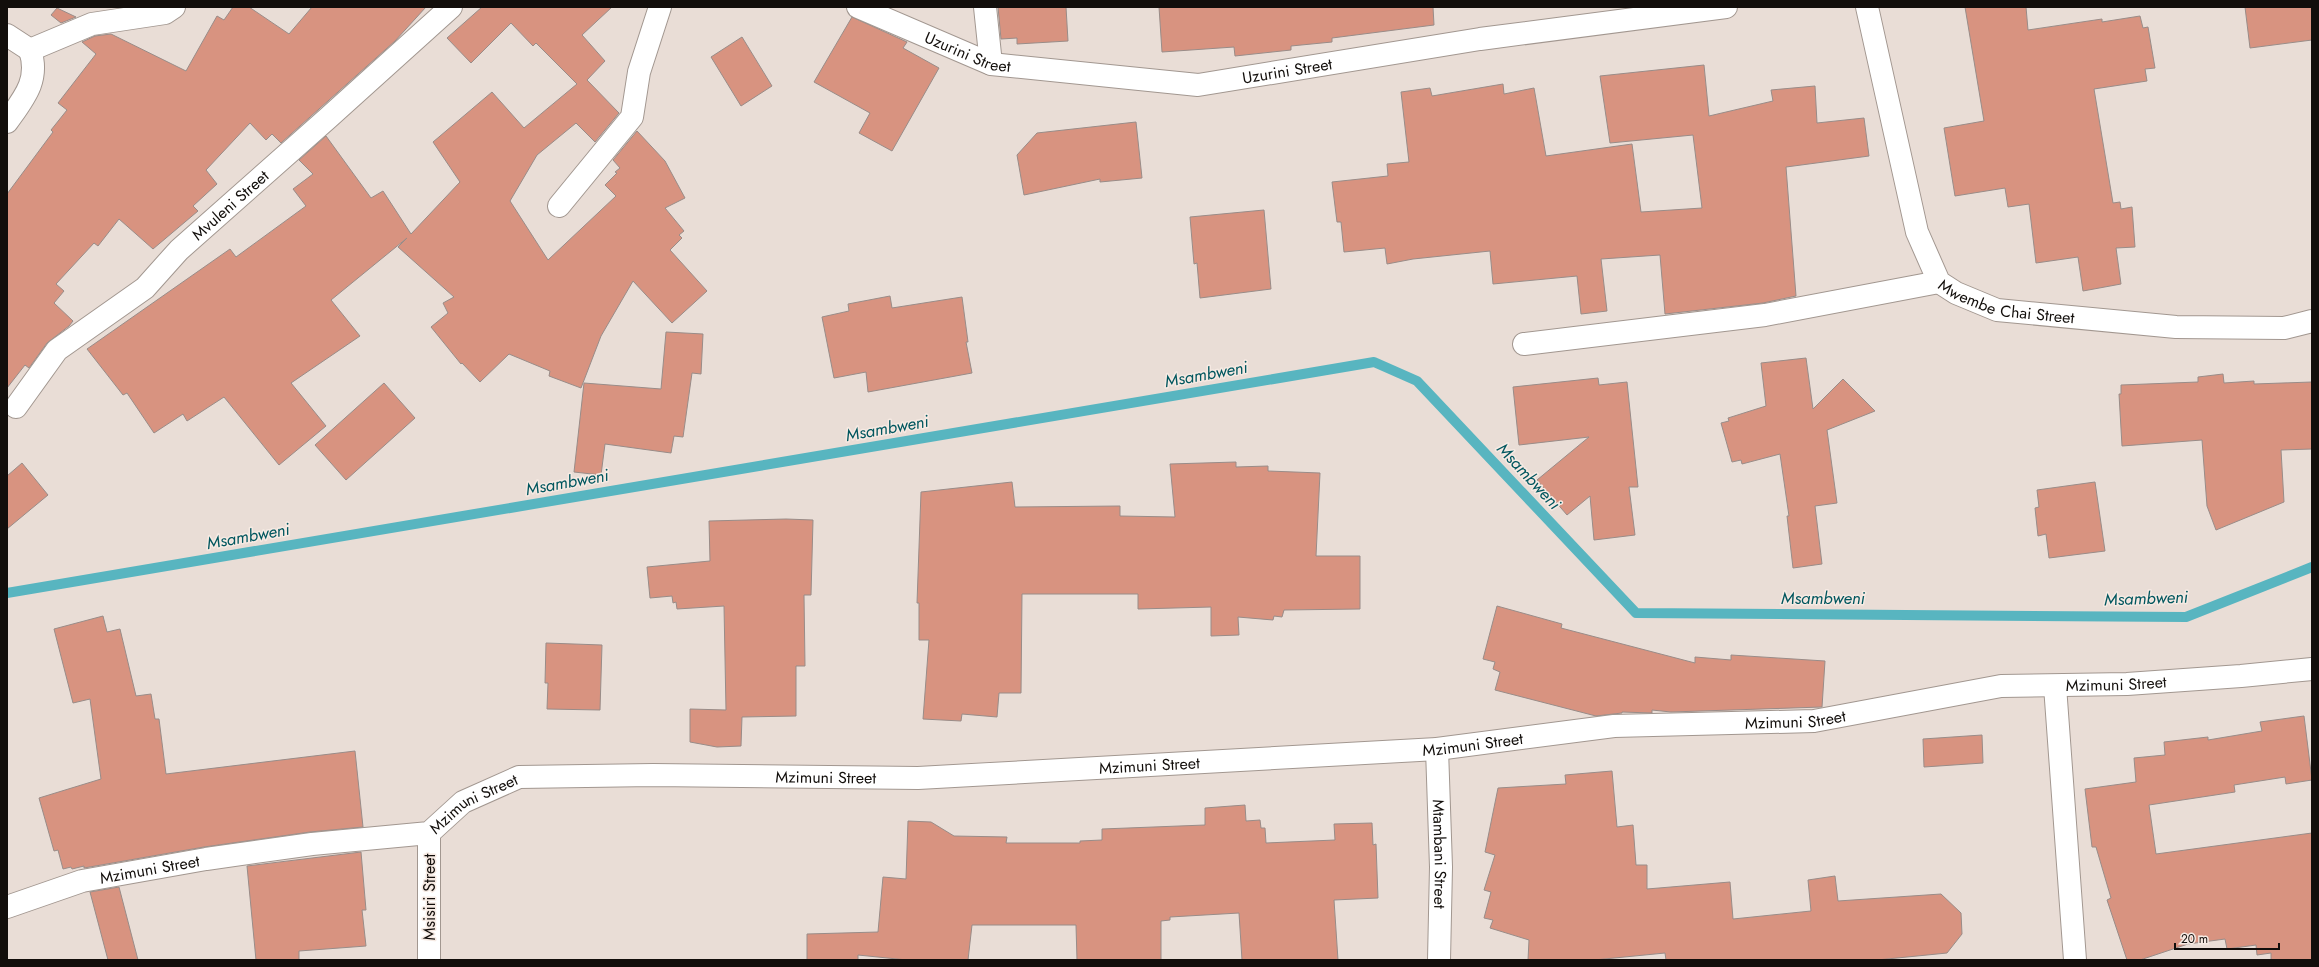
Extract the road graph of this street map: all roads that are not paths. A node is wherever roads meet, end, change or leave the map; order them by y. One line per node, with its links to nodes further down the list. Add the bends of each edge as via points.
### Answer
1 (174, 7): 9 (street, via 165,13 92,24)
2 (451, 7): 16 (street, Mvuleni Street, via 179,250 145,288 57,350)
3 (660, 7): 12 (street, via 639,72 632,117)
4 (858, 7): 10 (street, Uzurini Street)
5 (985, 7): 10 (street)
6 (1726, 7): 10 (street, Uzurini Street, via 1480,39 1198,85)
7 (1867, 7): 13 (street, Mwembe Chai Street, via 1917,232)
8 (7, 34): 9 (street)
9 (30, 50): 11 (street, via 35,64 33,80)
10 (991, 64)
11 (7, 122)
12 (559, 206)
13 (1938, 282): 14 (street, Mwembe Chai Street, via 1956,294 1997,310 2176,327 2284,328); 15 (street, via 1765,315)
14 (2312, 321)
15 (1524, 344)
16 (16, 407)
17 (2312, 669): 18 (street, Mzimuni Street, via 2233,677)
18 (2055, 686): 19 (street, Mzimuni Street, via 2001,686 1814,721 1614,726); 24 (street)
19 (1437, 749): 20 (street, Mzimuni Street, via 918,778 654,775 519,777 463,802); 23 (street, Mtambani Street, via 1441,867)
20 (429, 833): 21 (street, Mzimuni Street, via 312,844 206,859 82,881); 22 (street, Msisiri Street)
21 (7, 907)
22 (429, 960)
23 (1439, 960)
24 (2075, 960)

